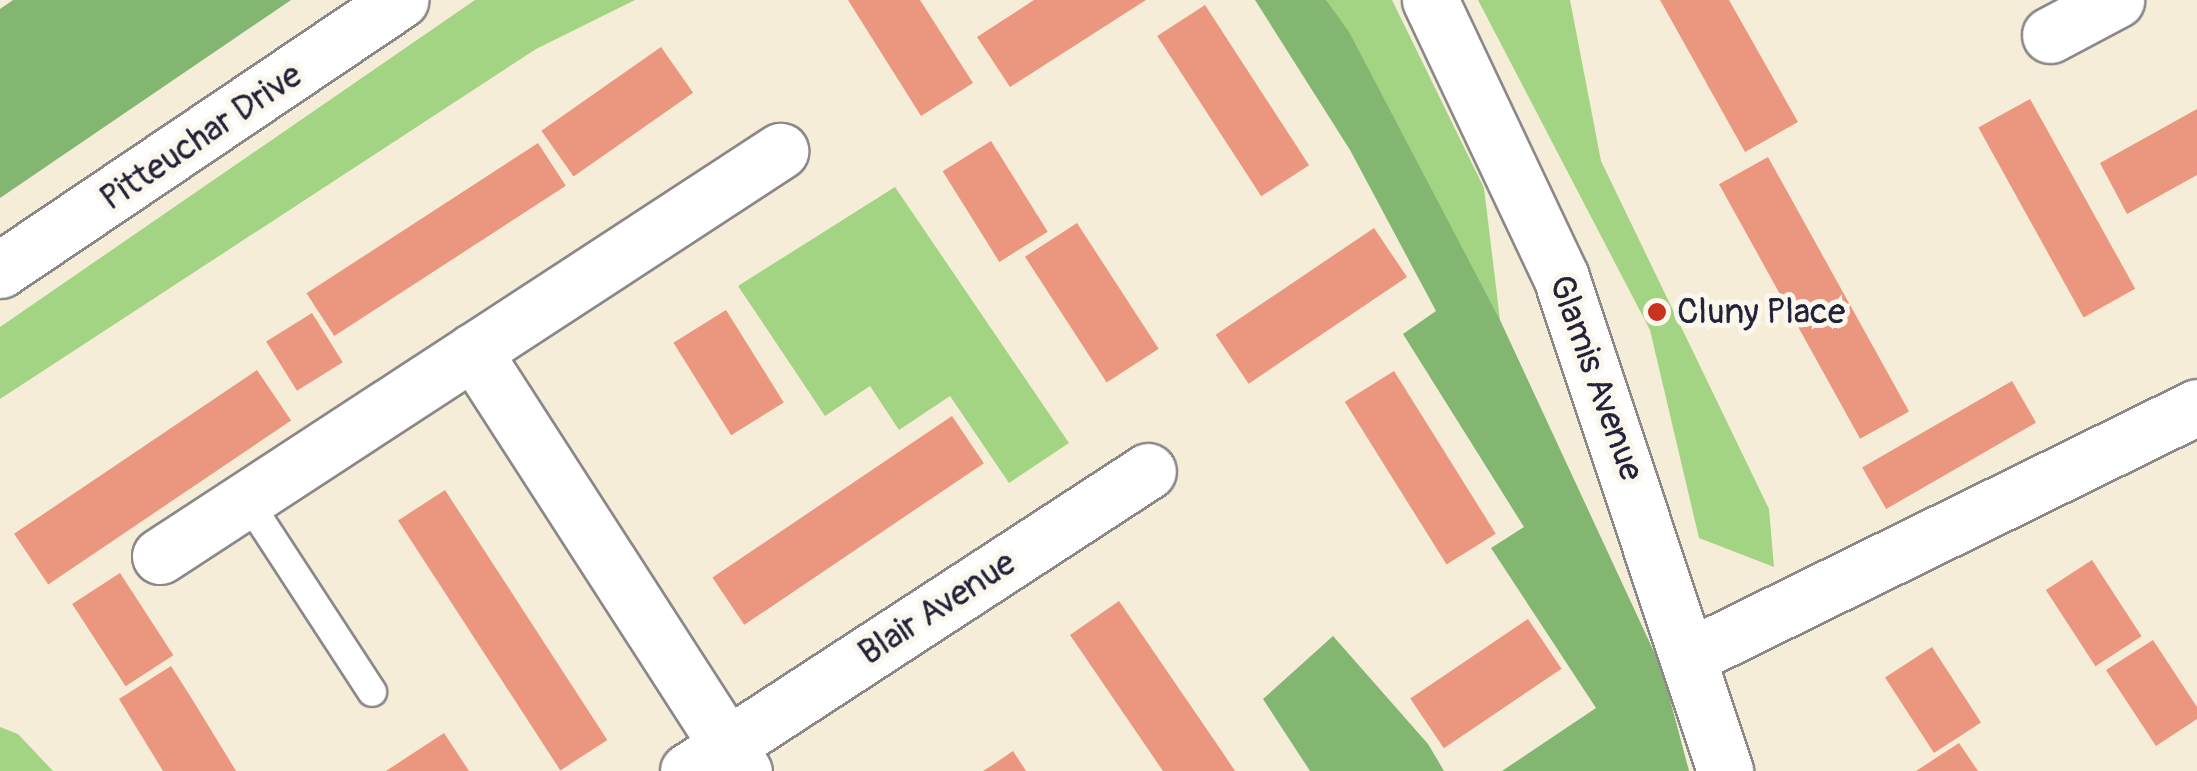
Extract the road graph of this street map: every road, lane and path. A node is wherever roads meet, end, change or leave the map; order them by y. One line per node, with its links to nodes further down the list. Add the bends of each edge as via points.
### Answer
1 (400, 0): 6 (street, Pitteuchar Drive)
2 (1430, 0): 12 (street, Glamis Avenue, via 1561,277)
3 (2116, 0): 4 (street)
4 (2050, 35)
5 (780, 151): 7 (street)
6 (0, 270)
7 (473, 351): 10 (street); 14 (street, Blair Avenue)
8 (2197, 406): 12 (street)
9 (1148, 471): 14 (street, Blair Avenue)
10 (247, 500): 11 (street); 13 (lane)
11 (160, 556)
12 (1694, 654): 15 (street, Glamis Avenue)
13 (372, 692)
14 (720, 762)
15 (1725, 771)

